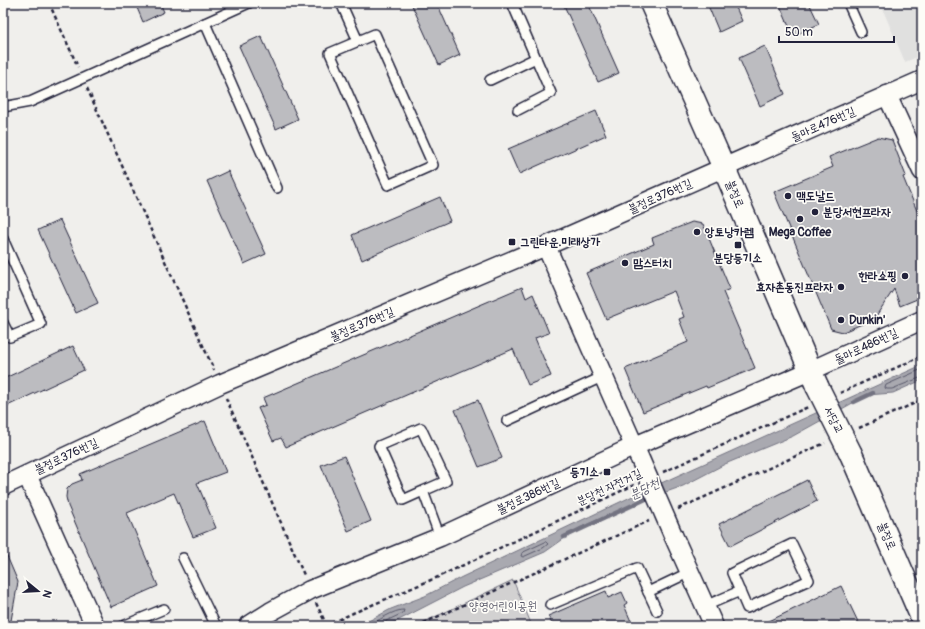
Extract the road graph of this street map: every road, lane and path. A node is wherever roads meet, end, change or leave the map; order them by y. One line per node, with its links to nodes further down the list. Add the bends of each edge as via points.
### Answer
1 (49, 3): 11 (path)
2 (249, 3): 7 (lane)
3 (341, 3): 9 (lane)
4 (512, 3): 10 (lane)
5 (651, 3): 18 (main road, 불정로)
6 (848, 3): 8 (lane)
7 (205, 23): 16 (lane, via 30,102); 20 (lane)
8 (861, 32)
9 (358, 41): 9 (lane, via 375,34 433,165 388,185 330,53)
10 (536, 58): 12 (lane); 17 (lane, via 551,93)
11 (80, 72)
12 (490, 80)
13 (922, 80): 15 (street, 돌마로476번길)
14 (86, 86): 28 (path)
15 (887, 95): 18 (street, 돌마로476번길); 19 (street)
16 (3, 107)
17 (518, 110)
18 (724, 168): 22 (street, 불정로376번길); 27 (main road, 불정로)
19 (922, 172)
20 (277, 188)
21 (3, 239): 24 (lane, via 41,324 10,337)
22 (546, 246): 26 (street); 28 (street, 불정로376번길)
23 (922, 320): 27 (street, 돌마로486번길)
24 (3, 323)
25 (922, 356): 29 (path)
26 (604, 376): 31 (lane); 32 (street)
27 (813, 379): 32 (street, 불정로386번길); 33 (main road, 서당교, bridge)
28 (220, 384): 35 (street, 불정로376번길); 44 (path)
29 (838, 394)
30 (809, 407): 34 (path, 분당천 자전거길)
31 (507, 421)
32 (637, 453): 39 (street, 불정로386번길); 41 (street, bridge)
33 (851, 454): 49 (main road, 불정로)
34 (659, 474)
35 (27, 475): 37 (street, 불정로376번길); 50 (street)
36 (640, 482): 54 (path, 분당천 자전거길, via 438,577)
37 (3, 486)
38 (423, 491): 38 (lane, via 446,481 421,428 379,446 403,500); 39 (lane)
39 (440, 537): 44 (street, 불정로386번길)
40 (183, 558): 52 (lane)
41 (690, 572): 42 (lane); 46 (street)
42 (648, 592): 45 (lane, via 637,568); 48 (lane)
43 (740, 592): 43 (lane, via 747,608 808,580 792,544 732,573); 46 (lane)
44 (313, 597): 53 (street, 불정로386번길, via 270,612); 54 (path, bridge)
45 (550, 605)
46 (705, 606): 55 (street)
47 (164, 609): 51 (lane)
48 (657, 611)
49 (922, 618)
50 (95, 626)
51 (123, 626)
52 (216, 626)
53 (248, 626)
54 (326, 626)
55 (714, 626)

